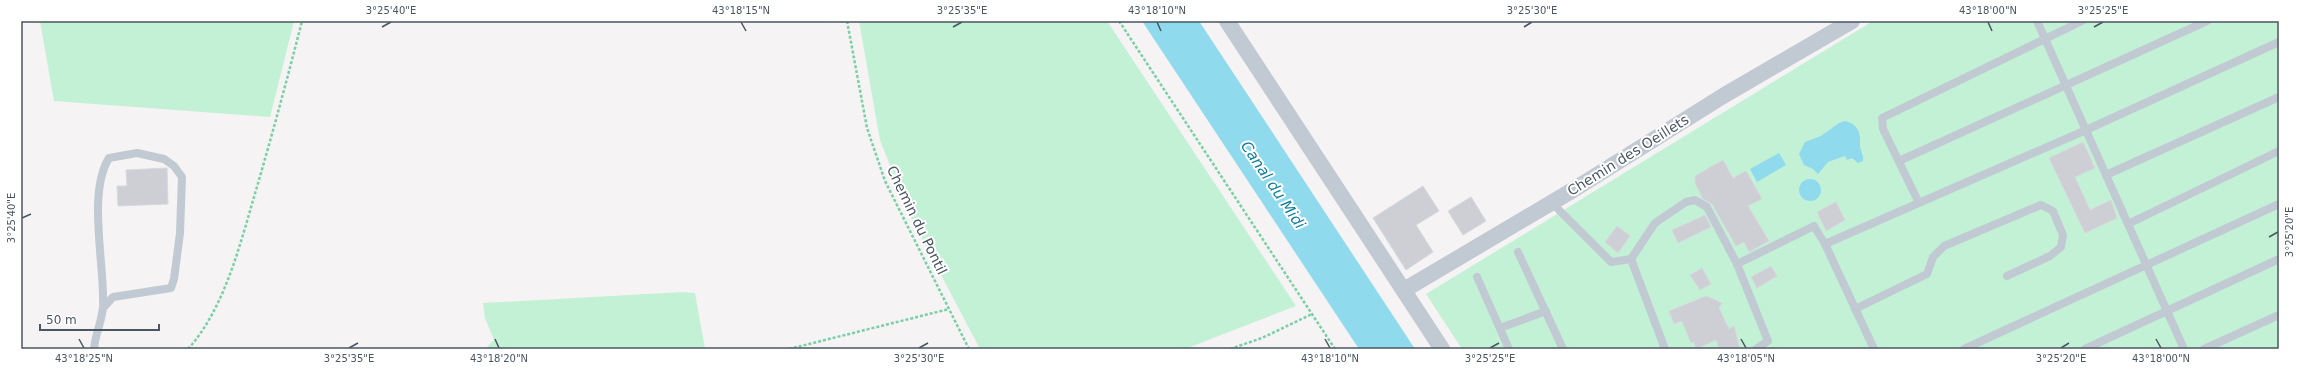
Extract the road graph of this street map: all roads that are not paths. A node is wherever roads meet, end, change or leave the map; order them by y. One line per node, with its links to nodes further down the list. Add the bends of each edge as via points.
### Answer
1 (1227, 21): 26 (street)
2 (1852, 21): 14 (street, Chemin des Oeillets, via 1723,96)
3 (2037, 21): 6 (lane)
4 (2082, 21): 6 (lane)
5 (2207, 21): 8 (lane)
6 (2044, 38): 8 (lane); 12 (lane, via 1882,118 1883,129)
7 (2279, 42): 10 (lane)
8 (2066, 86): 10 (lane); 12 (lane)
9 (2279, 97): 13 (lane)
10 (2086, 130): 13 (lane); 15 (lane)
11 (2279, 152): 17 (lane)
12 (1899, 160): 15 (lane)
13 (2106, 175): 17 (lane)
14 (1551, 202): 20 (lane, via 1611,262); 26 (street, Chemin des Oeillets)
15 (1919, 203): 18 (lane)
16 (2279, 204): 23 (lane)
17 (2128, 224): 23 (lane)
18 (1825, 244): 22 (lane, via 1814,226); 28 (lane)
19 (1518, 252): 29 (lane)
20 (1631, 259): 22 (lane, via 1655,223 1686,202 1695,200 1707,207); 37 (lane)
21 (2279, 259): 30 (lane)
22 (1737, 264): 38 (lane, via 1768,341)
23 (2146, 264): 30 (lane); 40 (lane)
24 (2007, 276): 28 (lane, via 2050,256 2061,247 2062,235 2053,211 2041,205 1944,246 1933,257 1927,274)
25 (1477, 277): 32 (lane)
26 (1404, 290): 34 (street)
27 (103, 308): 27 (lane, via 98,198 102,169 110,158 137,153 164,159 174,166 182,178 180,233 171,288 113,297); 33 (lane)
28 (1855, 309): 39 (lane)
29 (1546, 311): 32 (lane); 36 (lane)
30 (2167, 311): 41 (lane); 42 (lane)
31 (2279, 315): 43 (lane)
32 (1500, 328): 35 (lane)
33 (94, 349)
34 (1442, 349)
35 (1509, 349)
36 (1563, 349)
37 (1665, 349)
38 (1756, 349)
39 (1874, 349)
40 (1964, 349)
41 (2085, 349)
42 (2184, 349)
43 (2204, 349)

